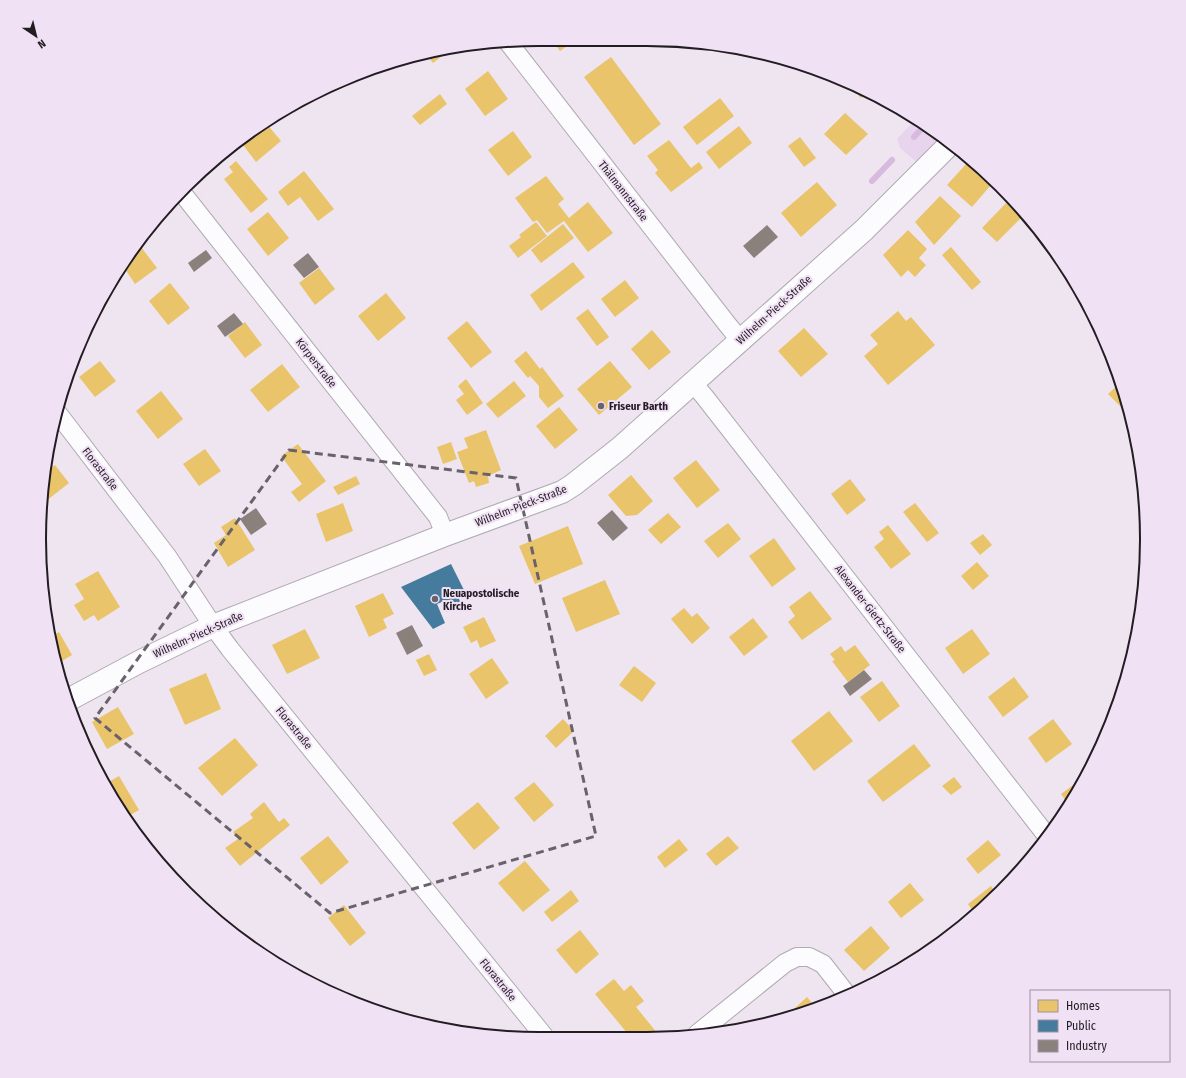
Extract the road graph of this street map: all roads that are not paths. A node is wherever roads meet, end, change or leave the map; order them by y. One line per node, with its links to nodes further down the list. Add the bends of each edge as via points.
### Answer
1 (512, 47): 4 (street, Thälmannstraße)
2 (946, 148): 4 (street, Wilhelm-Pieck-Straße, via 864,230)
3 (185, 196): 7 (street, Körperstraße, via 438,517)
4 (740, 340): 5 (street, Wilhelm-Pieck-Straße)
5 (692, 382): 7 (street, Wilhelm-Pieck-Straße, via 620,448 573,486); 10 (street, Alexander-Giertz-Straße)
6 (61, 418): 8 (street, Florastraße, via 167,556)
7 (444, 535): 8 (street, Wilhelm-Pieck-Straße)
8 (213, 626): 9 (street, Wilhelm-Pieck-Straße); 13 (street, Florastraße)
9 (72, 698)
10 (1043, 831)
11 (844, 991): 12 (street, via 823,964 808,957 797,957 785,962)
12 (703, 1029)
13 (541, 1032)

